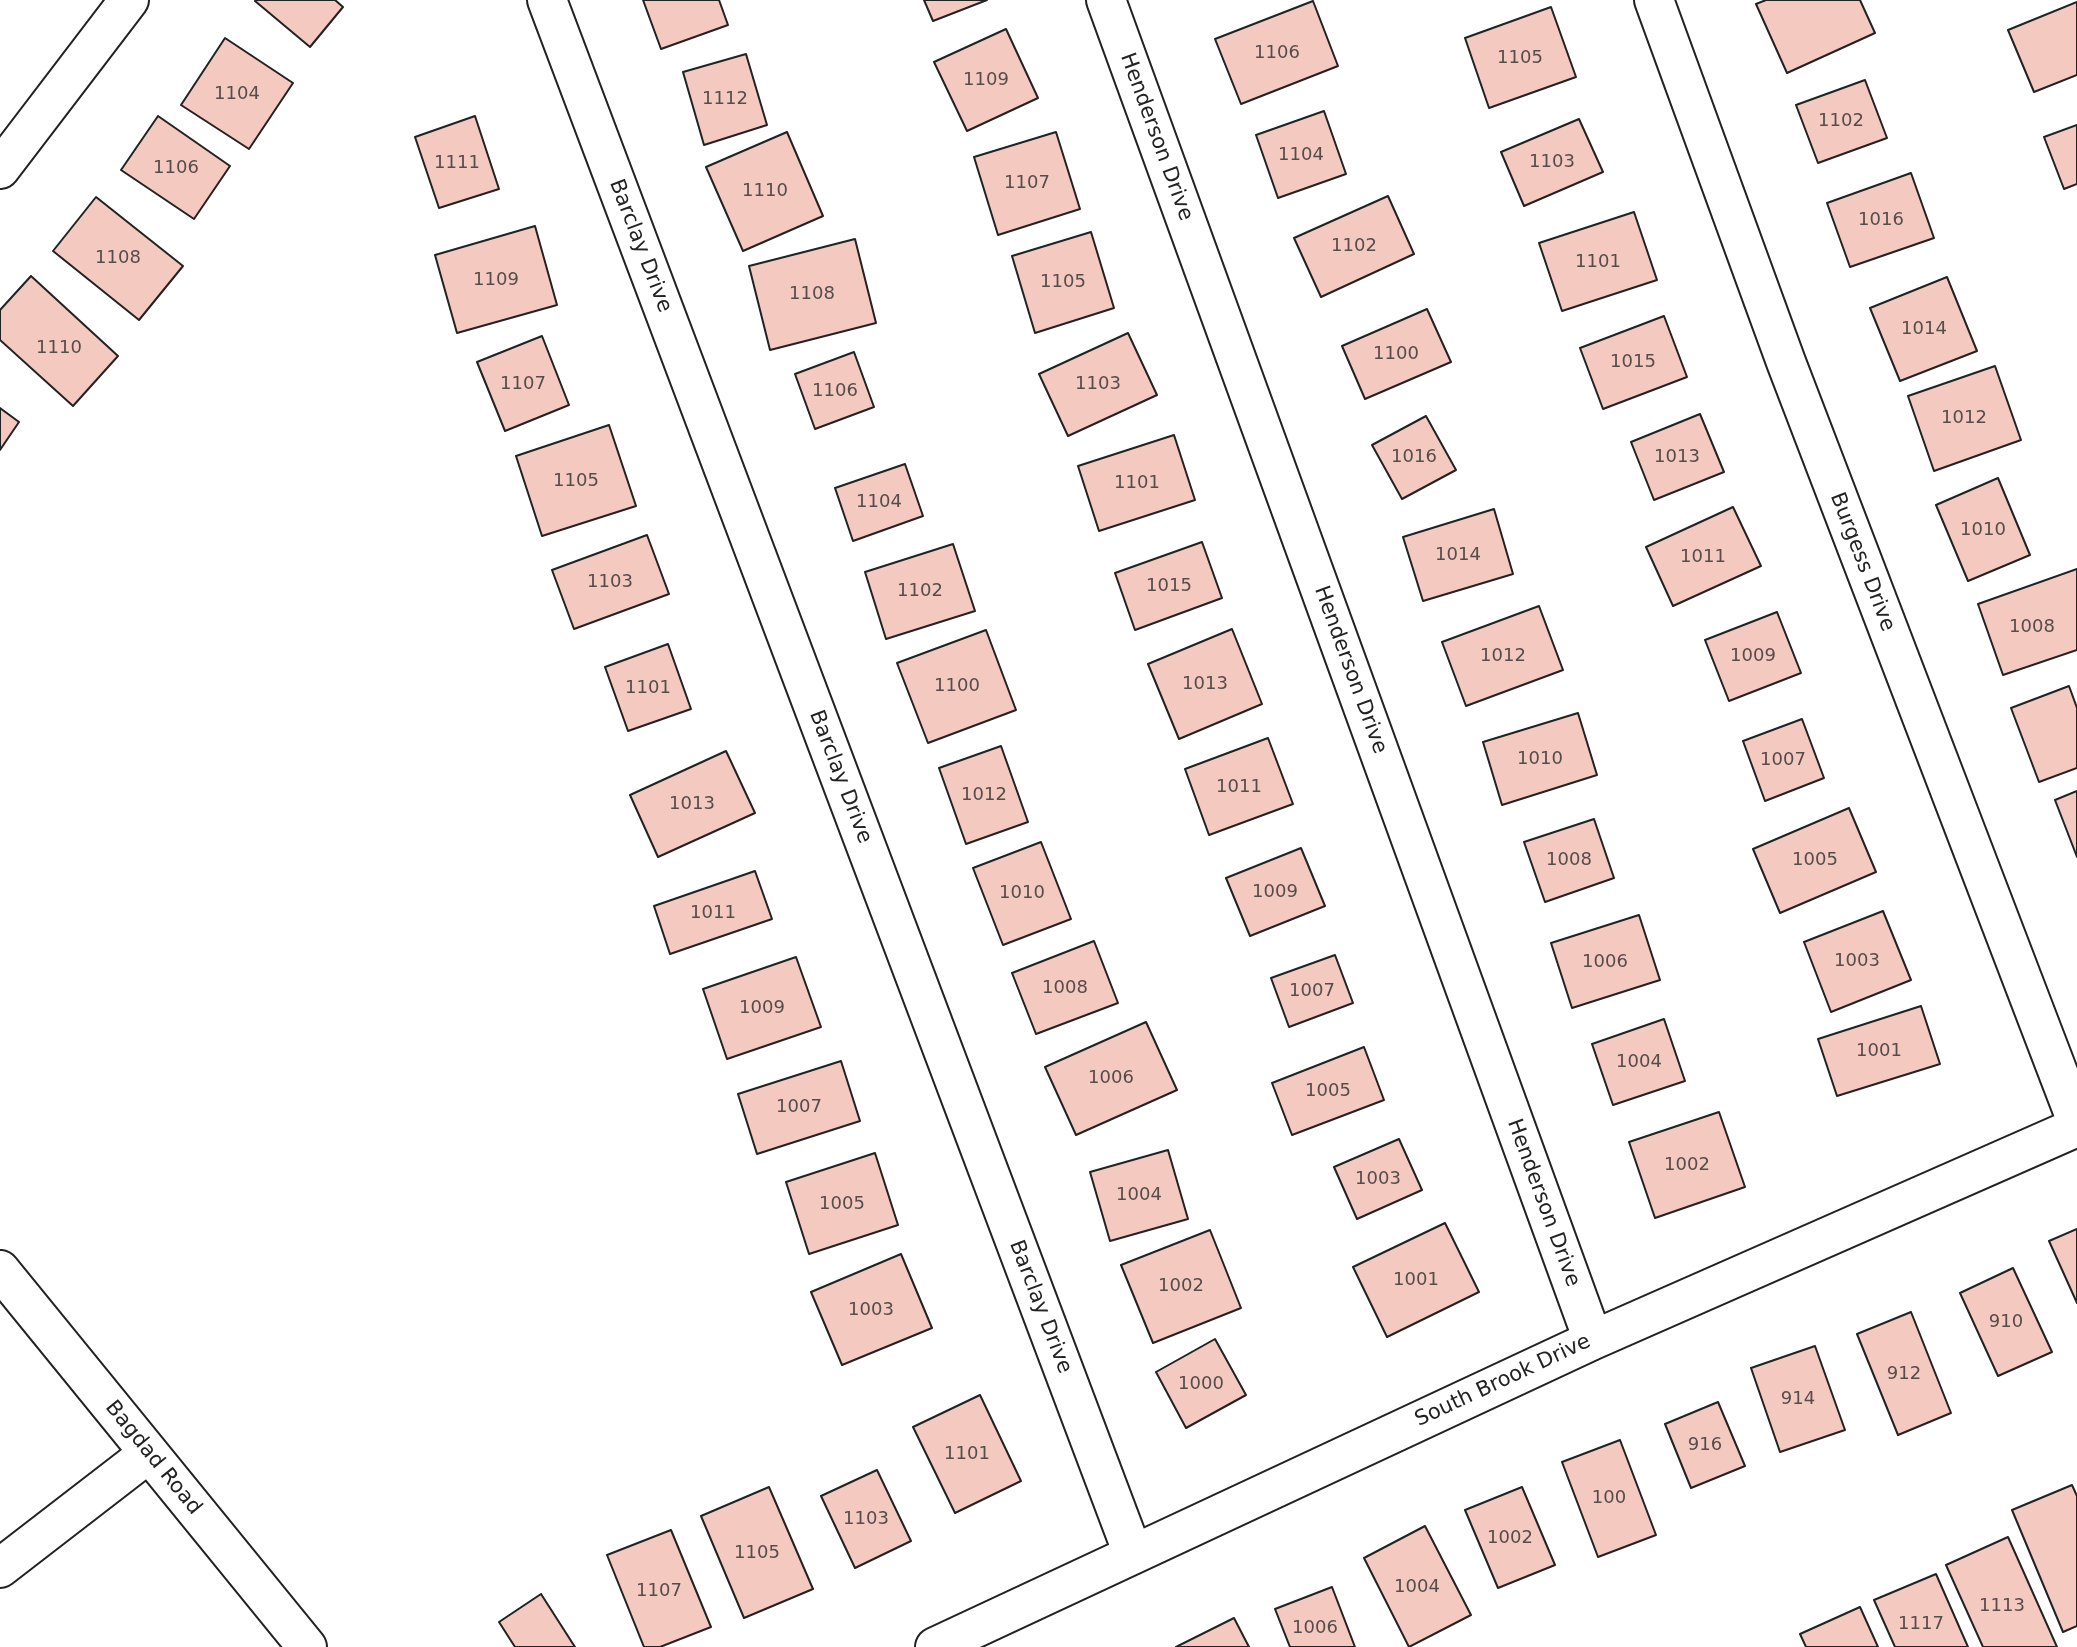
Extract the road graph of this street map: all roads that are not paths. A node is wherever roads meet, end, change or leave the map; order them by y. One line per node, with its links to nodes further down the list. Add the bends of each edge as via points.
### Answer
1 (129, 0): 5 (street)
2 (547, 0): 10 (street, Barclay Drive)
3 (1106, 0): 8 (street, Henderson Drive)
4 (1654, 0): 6 (street, Burgess Drive, via 1786,362)
5 (0, 169)
6 (2077, 1125): 8 (street, South Brook Drive)
7 (0, 1269): 9 (street, Bagdad Road)
8 (1593, 1340): 10 (street, South Brook Drive)
9 (149, 1453): 11 (street); 12 (street, Bagdad Road)
10 (1133, 1554): 13 (street, South Brook Drive)
11 (0, 1568)
12 (307, 1647)
13 (934, 1647)

